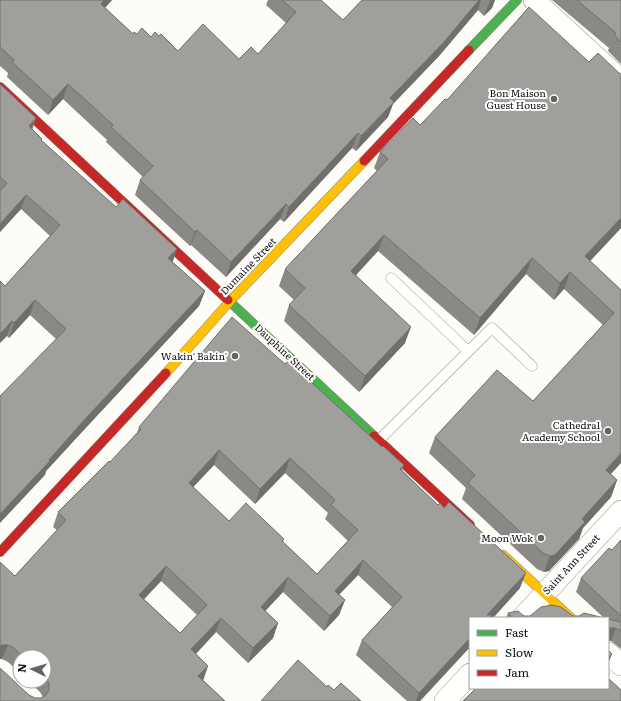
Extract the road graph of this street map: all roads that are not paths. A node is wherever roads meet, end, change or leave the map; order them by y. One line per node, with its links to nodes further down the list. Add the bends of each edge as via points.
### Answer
1 (517, 0): 6 (street, Dumaine Street)
2 (534, 0): 3 (street)
3 (621, 80)
4 (0, 86): 6 (street, Dauphine Street)
5 (391, 278): 7 (lane)
6 (230, 300): 9 (street, Dauphine Street); 13 (street, Dumaine Street)
7 (468, 352): 8 (lane, via 492,328); 9 (lane)
8 (532, 366)
9 (379, 440): 11 (street, Dauphine Street)
10 (621, 511): 14 (street, Saint Ann Street)
11 (477, 530)
12 (494, 546): 14 (street)
13 (0, 552)
14 (544, 594): 15 (street, Saint Ann Street); 16 (street)
15 (523, 617)
16 (570, 617)
17 (609, 654): 18 (street)
18 (621, 665)
19 (469, 675): 20 (street)
20 (445, 701)

